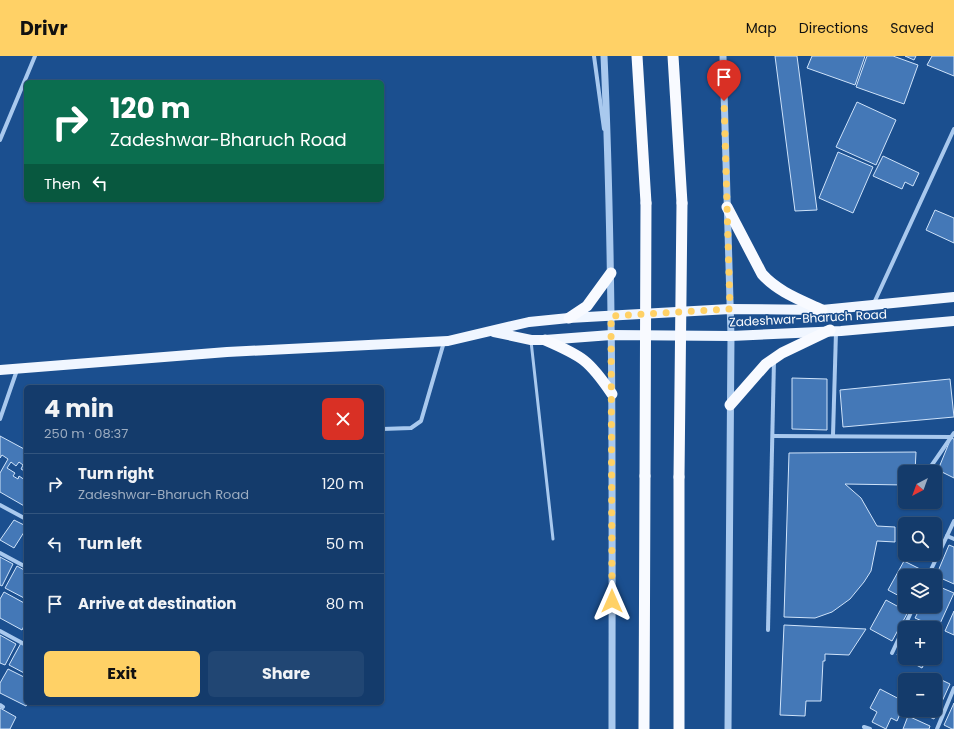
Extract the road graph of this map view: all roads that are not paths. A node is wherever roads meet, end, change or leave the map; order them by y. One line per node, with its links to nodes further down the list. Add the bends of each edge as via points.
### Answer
1 (35, 56): 7 (street)
2 (594, 56): 11 (street)
3 (604, 56): 11 (street)
4 (637, 56): 57 (highway, bridge, via 646,203)
5 (673, 56): 58 (highway, bridge, via 682,203)
6 (723, 56): 12 (street)
7 (25, 80)
8 (24, 82): 10 (street)
9 (954, 129): 15 (street)
10 (0, 140)
11 (607, 157): 13 (street)
12 (727, 207): 16 (street); 17 (highway, via 762,274 769,282)
13 (611, 273): 18 (street); 19 (highway, via 587,306)
14 (954, 298): 15 (main road, Zadeshwar-Bharuch Road)
15 (874, 305): 17 (main road, Zadeshwar-Bharuch Road)
16 (730, 309): 17 (main road, Zadeshwar-Bharuch Road); 18 (main road, Zadeshwar-Bharuch Road); 24 (street)
17 (822, 310)
18 (611, 316): 19 (main road, Zadeshwar-Bharuch Road); 23 (street)
19 (569, 318): 22 (main road, Zadeshwar-Bharuch Road, via 529,322)
20 (954, 321): 21 (main road, Zadeshwar-Bharuch Road)
21 (833, 330): 24 (main road, Zadeshwar-Bharuch Road); 28 (highway); 37 (street)
22 (490, 331): 25 (main road, Zadeshwar-Bharuch Road); 27 (main road, Zadeshwar-Bharuch Road)
23 (611, 335): 24 (main road, Zadeshwar-Bharuch Road); 26 (main road, Zadeshwar-Bharuch Road); 31 (street)
24 (731, 336): 32 (street)
25 (531, 340): 26 (main road, Zadeshwar-Bharuch Road); 44 (lane)
26 (545, 340): 31 (highway, via 574,353 590,364)
27 (446, 341): 29 (main road, Zadeshwar-Bharuch Road, via 227,352); 34 (street, via 421,421 411,428)
28 (774, 358): 32 (highway, via 754,376); 36 (street)
29 (18, 369): 30 (main road, Zadeshwar-Bharuch Road); 33 (street)
30 (0, 370)
31 (612, 394): 56 (street)
32 (730, 405): 59 (street)
33 (0, 419)
34 (384, 429)
35 (954, 433): 38 (street)
36 (772, 436): 37 (street); 50 (street)
37 (833, 436): 38 (street)
38 (951, 437): 39 (street)
39 (932, 465)
40 (0, 505): 41 (street)
41 (24, 518)
42 (954, 521): 43 (street)
43 (947, 536): 45 (street); 48 (street)
44 (552, 539)
45 (954, 539)
46 (0, 553): 47 (street)
47 (24, 566)
48 (931, 569)
49 (911, 613): 53 (street)
50 (768, 630)
51 (0, 631): 52 (street)
52 (24, 644)
53 (892, 653)
54 (954, 688): 61 (street)
55 (864, 726): 60 (street)
56 (612, 729)
57 (644, 729)
58 (680, 729)
59 (728, 729)
60 (870, 729)
61 (937, 729)

